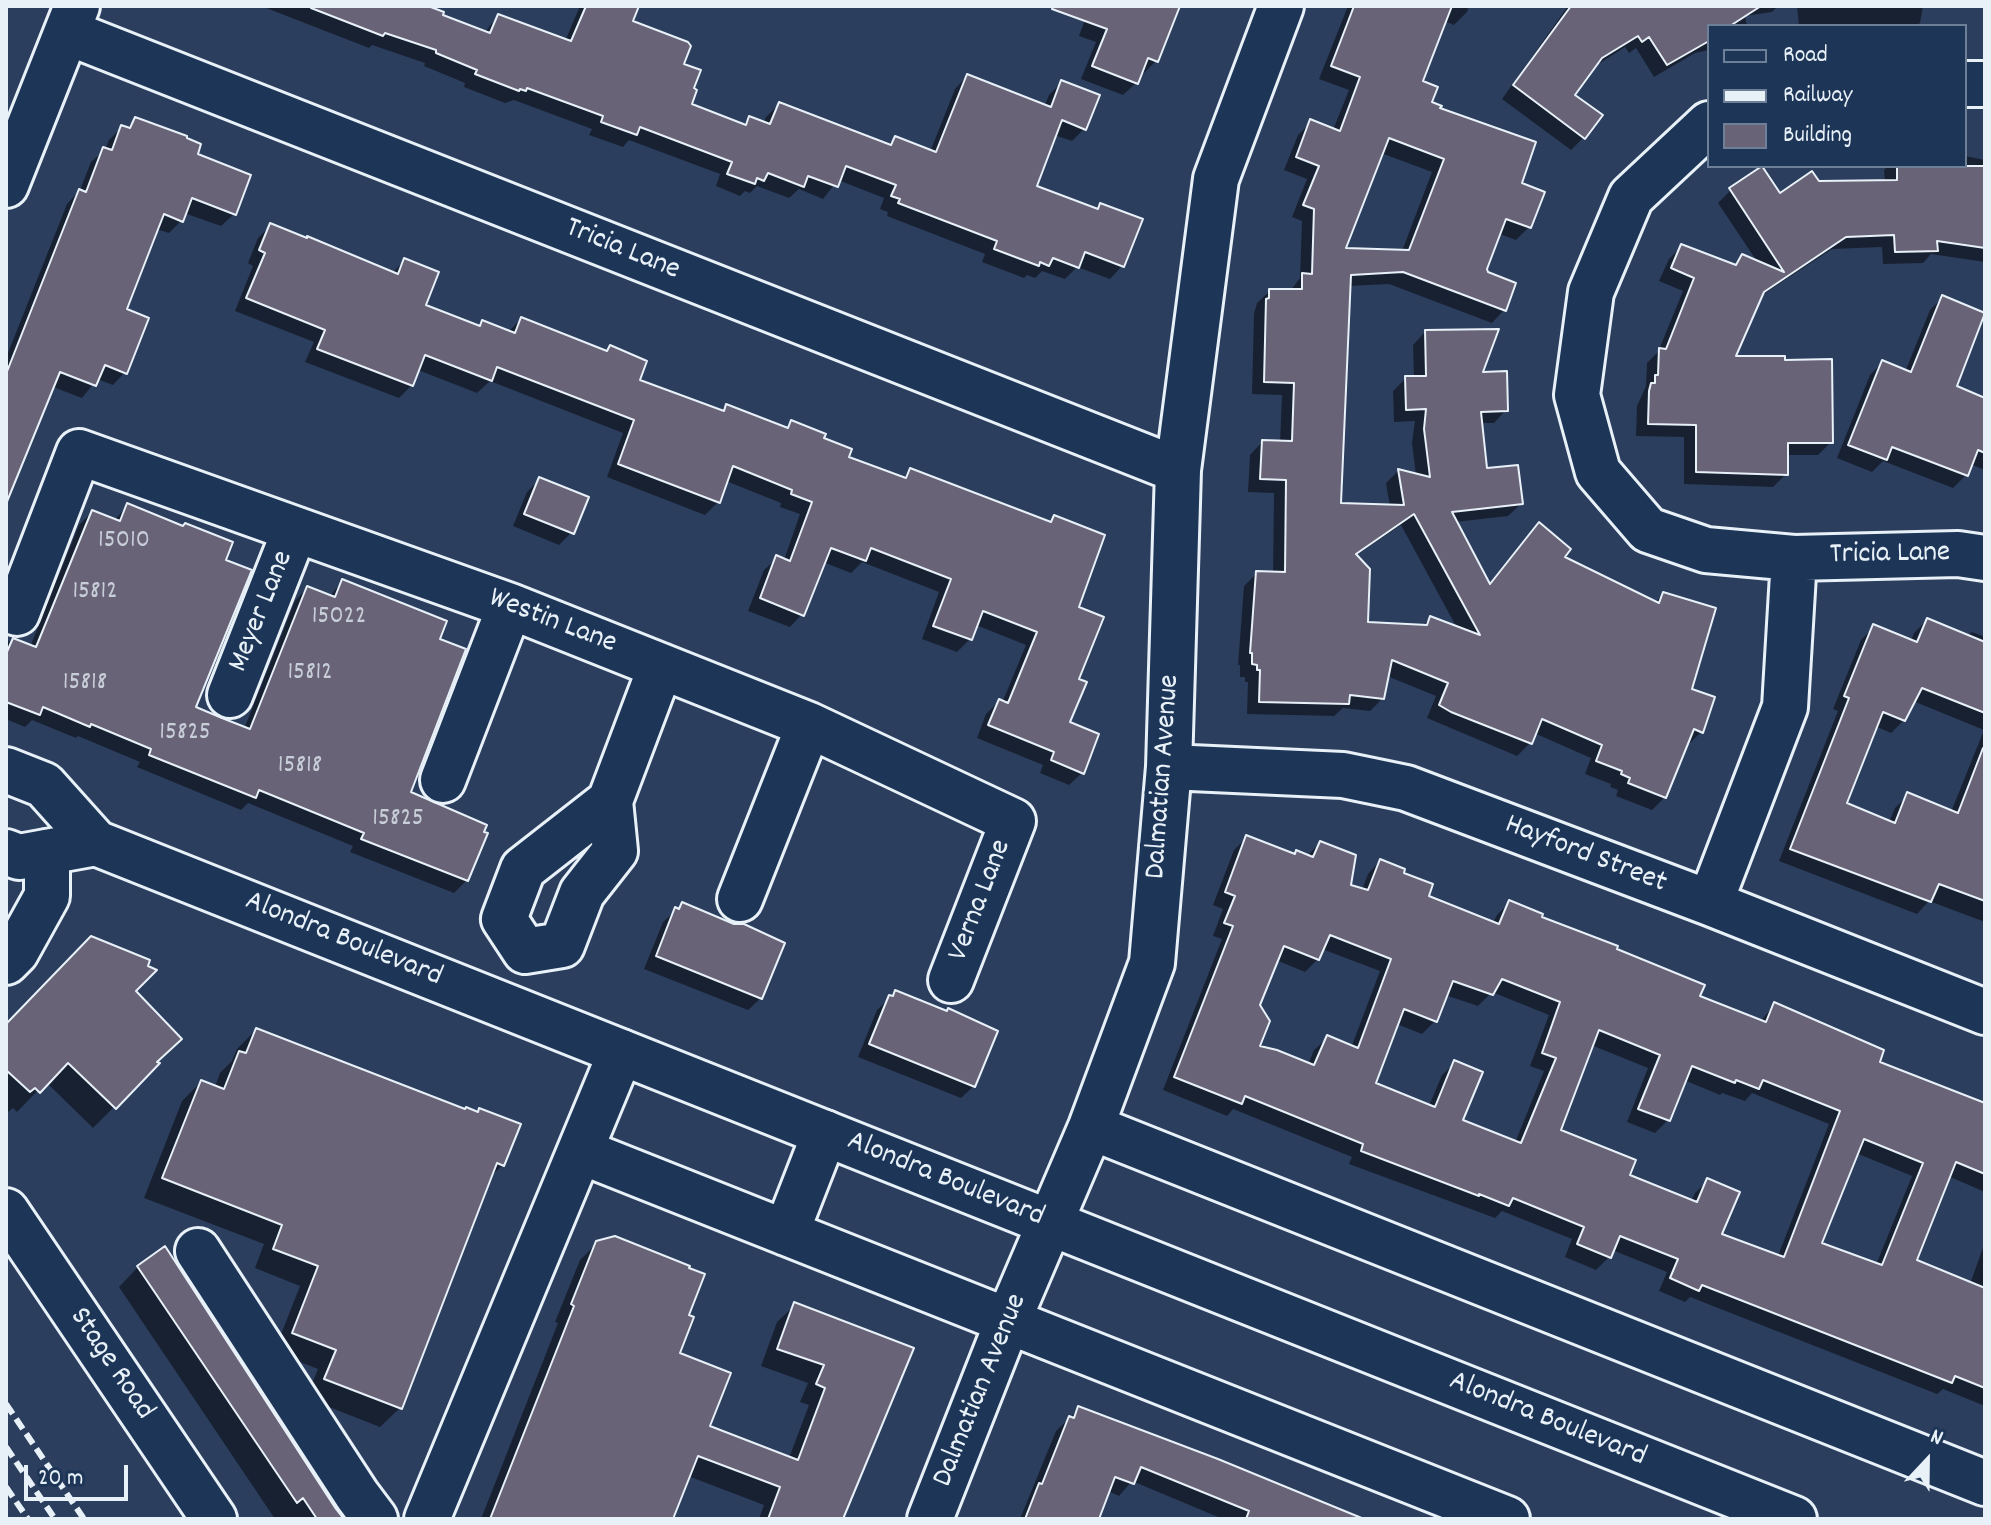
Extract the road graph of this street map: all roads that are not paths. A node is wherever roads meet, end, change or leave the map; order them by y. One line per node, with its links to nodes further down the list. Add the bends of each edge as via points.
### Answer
1 (1281, 6): 5 (street, Dalmatian Avenue, via 1216,179)
2 (72, 19): 4 (street); 5 (street, Tricia Lane)
3 (1707, 126): 7 (street, Tricia Lane, via 1631,197 1591,292 1577,395 1598,472 1648,530 1706,550)
4 (6, 185)
5 (1178, 470): 14 (street, Dalmatian Avenue)
6 (295, 530): 9 (street, Westin Lane); 10 (street, Westin Lane, via 79,452); 12 (street, Meyer Lane)
7 (1794, 558): 8 (street, Tricia Lane); 24 (street, via 1785,707)
8 (1985, 558)
9 (510, 606): 11 (street, Westin Lane); 16 (street)
10 (17, 613)
11 (661, 666): 13 (street, Westin Lane); 17 (street)
12 (230, 695)
13 (809, 725): 18 (street, Westin Lane); 23 (street)
14 (1169, 767): 24 (street, Hayford Street, via 1343,775 1406,788); 31 (street, Dalmatian Avenue, via 1152,963)
15 (6, 770): 19 (street, Alondra Boulevard, via 44,785)
16 (443, 780)
17 (610, 801): 21 (street); 22 (street, via 615,851)
18 (1013, 821): 27 (street, Verna Lane)
19 (96, 843): 20 (street); 28 (street, Alondra Boulevard)
20 (27, 852): 26 (street, via 47,896)
21 (545, 853): 22 (street); 25 (street, via 523,869 504,919)
22 (591, 882): 25 (street, via 562,945)
23 (740, 899)
24 (1710, 903): 29 (street, Hayford Street)
25 (525, 951): 28 (street)
26 (9, 954)
27 (951, 980)
28 (503, 1005): 30 (street, Alondra Boulevard)
29 (1985, 1012)
30 (621, 1052): 32 (street, Alondra Boulevard); 33 (street)
31 (1091, 1127): 35 (street, Dalmatian Avenue); 39 (street)
32 (825, 1133): 35 (street, Alondra Boulevard); 36 (street)
33 (580, 1151): 36 (street); 43 (street)
34 (6, 1211): 41 (street, Stage Road)
35 (1052, 1224): 38 (street, Dalmatian Avenue); 46 (street, Alondra Boulevard)
36 (794, 1236): 38 (street)
37 (198, 1251): 42 (street)
38 (1008, 1321): 40 (street); 44 (street, Dalmatian Avenue)
39 (1985, 1483)
40 (1432, 1505): 45 (street)
41 (214, 1519)
42 (375, 1519)
43 (427, 1519)
44 (930, 1519)
45 (1507, 1519)
46 (1794, 1519)

